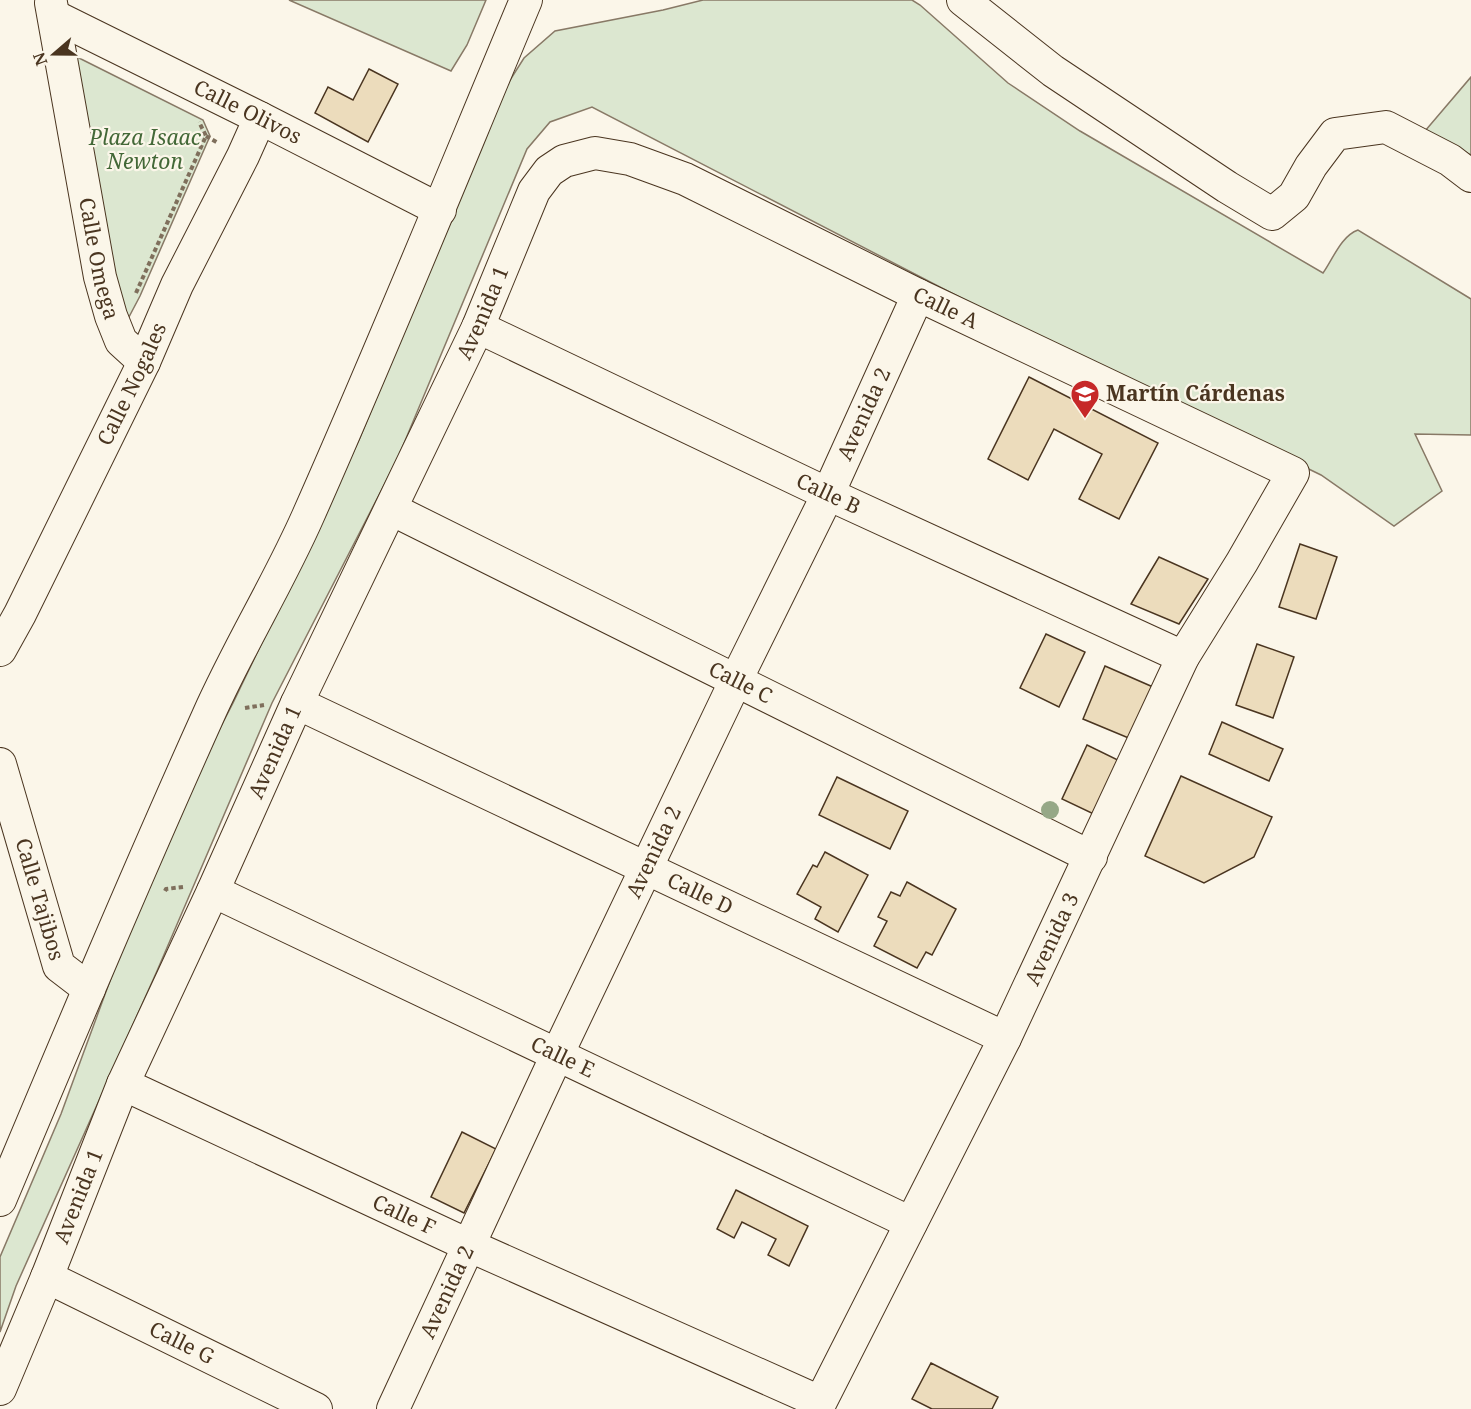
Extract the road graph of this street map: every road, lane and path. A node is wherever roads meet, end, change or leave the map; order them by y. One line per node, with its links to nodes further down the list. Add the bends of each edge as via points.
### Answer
1 (526, 0): 8 (street)
2 (963, 0): 7 (street, via 1053,71 1272,214 1294,196 1335,134 1386,127 1450,160)
3 (52, 8): 5 (street, Calle Olivos); 12 (street, Calle Omega, via 100,277 122,340)
4 (190, 118): 10 (path, via 200,123 206,136)
5 (260, 118): 8 (street, Calle Olivos); 12 (street, Calle Nogales, via 177,285)
6 (596, 153): 9 (street, Calle A, via 630,159 686,180); 11 (street, Avenida 1, via 564,161 549,171 534,191)
7 (1471, 176)
8 (440, 210): 20 (street, via 307,520)
9 (918, 296): 13 (street, Calle A); 14 (street, Avenida 2)
10 (132, 302)
11 (478, 327): 14 (street, Calle B); 15 (street, Avenida 1)
12 (144, 362): 16 (street, Calle Nogales)
13 (1293, 473): 17 (street, Avenida 3)
14 (828, 494): 17 (street, Calle B); 18 (street, Avenida 2)
15 (391, 509): 18 (street, Calle C); 19 (street, Avenida 1)
16 (0, 650)
17 (1183, 657): 22 (street, Avenida 3)
18 (736, 680): 22 (street, Calle C); 23 (street, Avenida 2)
19 (297, 703): 20 (path); 23 (street, Calle D); 25 (street, Avenida 1)
20 (209, 714): 24 (street)
21 (0, 764): 26 (street, Calle Tajibos, via 59,966)
22 (1090, 857): 27 (street, Avenida 3)
23 (647, 868): 27 (street, Calle D); 28 (street, Avenida 2)
24 (132, 886): 25 (path, via 161,899 166,889 194,885); 26 (street)
25 (213, 891): 28 (street, Calle E); 29 (street, Avenida 1)
26 (89, 989): 30 (street)
27 (1005, 1038): 31 (street, Avenida 3)
28 (557, 1055): 31 (street, Calle E); 32 (street, Avenida 2)
29 (123, 1084): 32 (street, Calle F); 33 (street, Avenida 1)
30 (0, 1200)
31 (911, 1223): 35 (street, Avenida 3)
32 (468, 1245): 35 (street, Calle F); 37 (street, Avenida 2)
33 (47, 1277): 34 (street, Avenida 1); 36 (street, Calle G)
34 (0, 1389)
35 (819, 1406)
36 (316, 1409)
37 (393, 1409)

